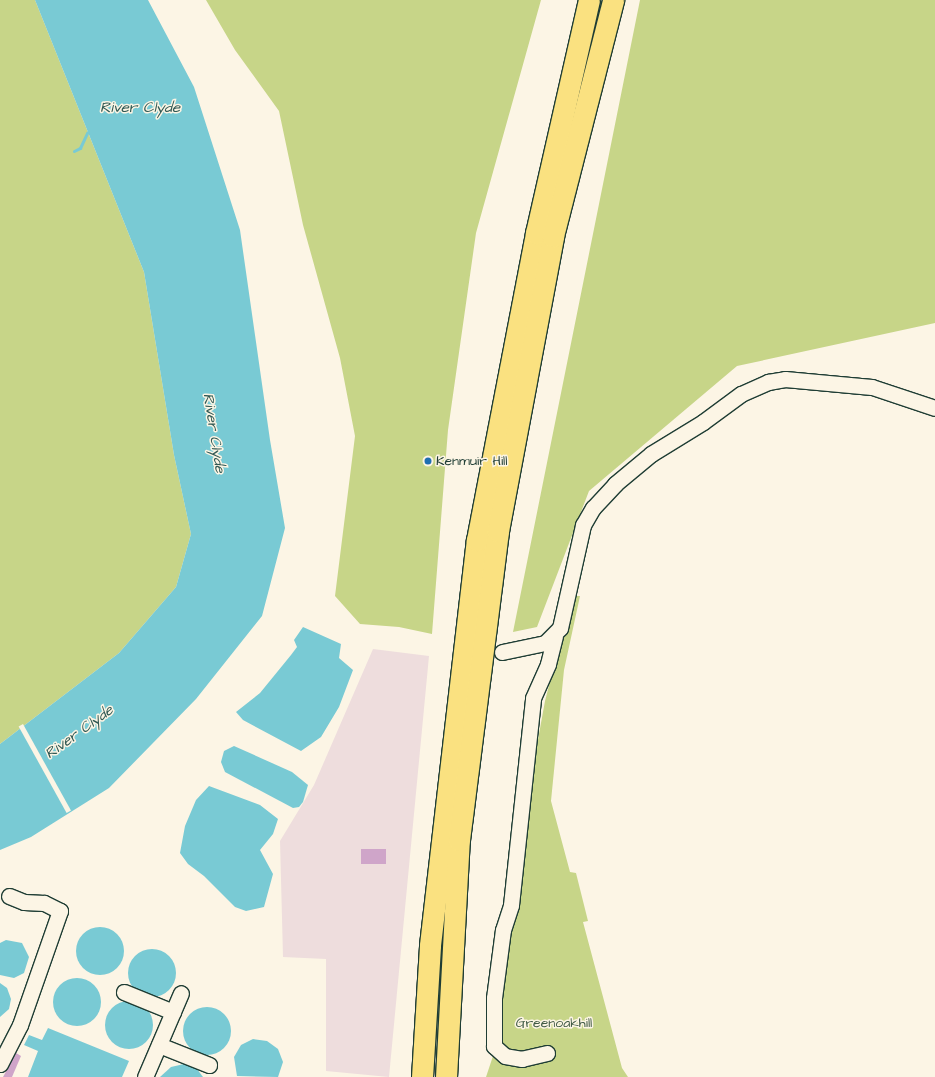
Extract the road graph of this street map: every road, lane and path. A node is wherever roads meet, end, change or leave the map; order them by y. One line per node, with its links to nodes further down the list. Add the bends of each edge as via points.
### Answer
1 (589, 0): 15 (highway, via 536,233 477,540 430,945)
2 (613, 0): 16 (highway, via 554,236 498,531 459,840)
3 (935, 408): 4 (lane, via 872,387 785,379 768,382 741,394 651,454 615,484 593,508 579,537 564,617)
4 (555, 636): 5 (lane, via 545,643); 11 (lane, via 548,664 533,698 511,905 503,930 494,998 494,1046 505,1056 522,1059)
5 (502, 652)
6 (9, 896): 12 (lane, via 24,902 44,903 60,911 20,1025)
7 (124, 992): 9 (lane)
8 (181, 993): 9 (lane)
9 (173, 1012): 10 (lane)
10 (159, 1045): 13 (lane); 14 (lane)
11 (547, 1053)
12 (0, 1064)
13 (209, 1065)
14 (145, 1077)
15 (421, 1077)
16 (446, 1077)

